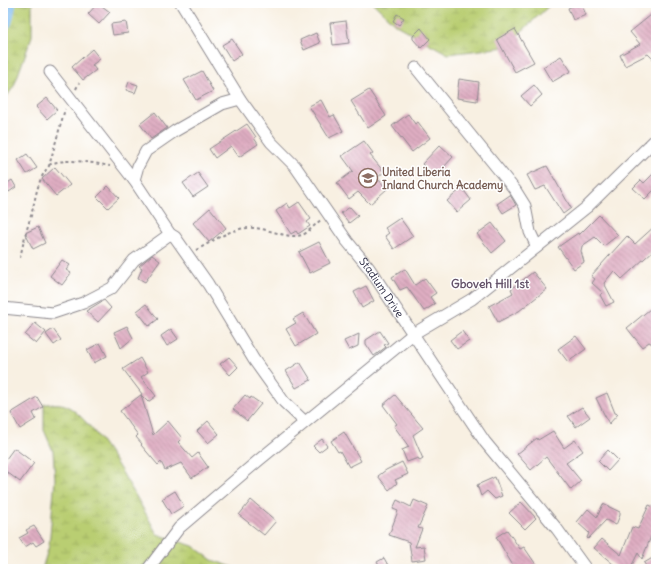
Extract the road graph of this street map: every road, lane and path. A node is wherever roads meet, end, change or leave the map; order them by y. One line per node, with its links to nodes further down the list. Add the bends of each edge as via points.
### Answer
1 (181, 3): 6 (street, Stadium Drive)
2 (416, 68): 13 (street, via 515,190 525,206 530,232)
3 (50, 72): 5 (street)
4 (79, 83): 5 (path)
5 (71, 98): 8 (path, via 63,112); 9 (street)
6 (240, 99): 10 (street, via 222,104 146,151); 11 (street, Stadium Drive, via 271,142 295,166)
7 (656, 139): 13 (street, via 587,207)
8 (49, 165): 9 (path, via 55,162 92,163); 15 (path, via 38,185)
9 (126, 169): 10 (street)
10 (134, 180): 12 (street)
11 (330, 215): 14 (path, via 312,225 304,235 291,238 273,230 248,228 231,231); 17 (street, Stadium Drive)
12 (170, 234): 14 (street); 16 (street, via 134,260 112,288 83,303 53,313)
13 (537, 247): 17 (street, via 472,299)
14 (188, 255): 18 (street, via 254,360 284,402)
15 (20, 258)
16 (3, 308)
17 (414, 334): 18 (street); 20 (street, Stadium Drive, via 485,442 557,529)
18 (306, 422): 19 (street, via 179,528)
19 (148, 569)
20 (586, 569)

